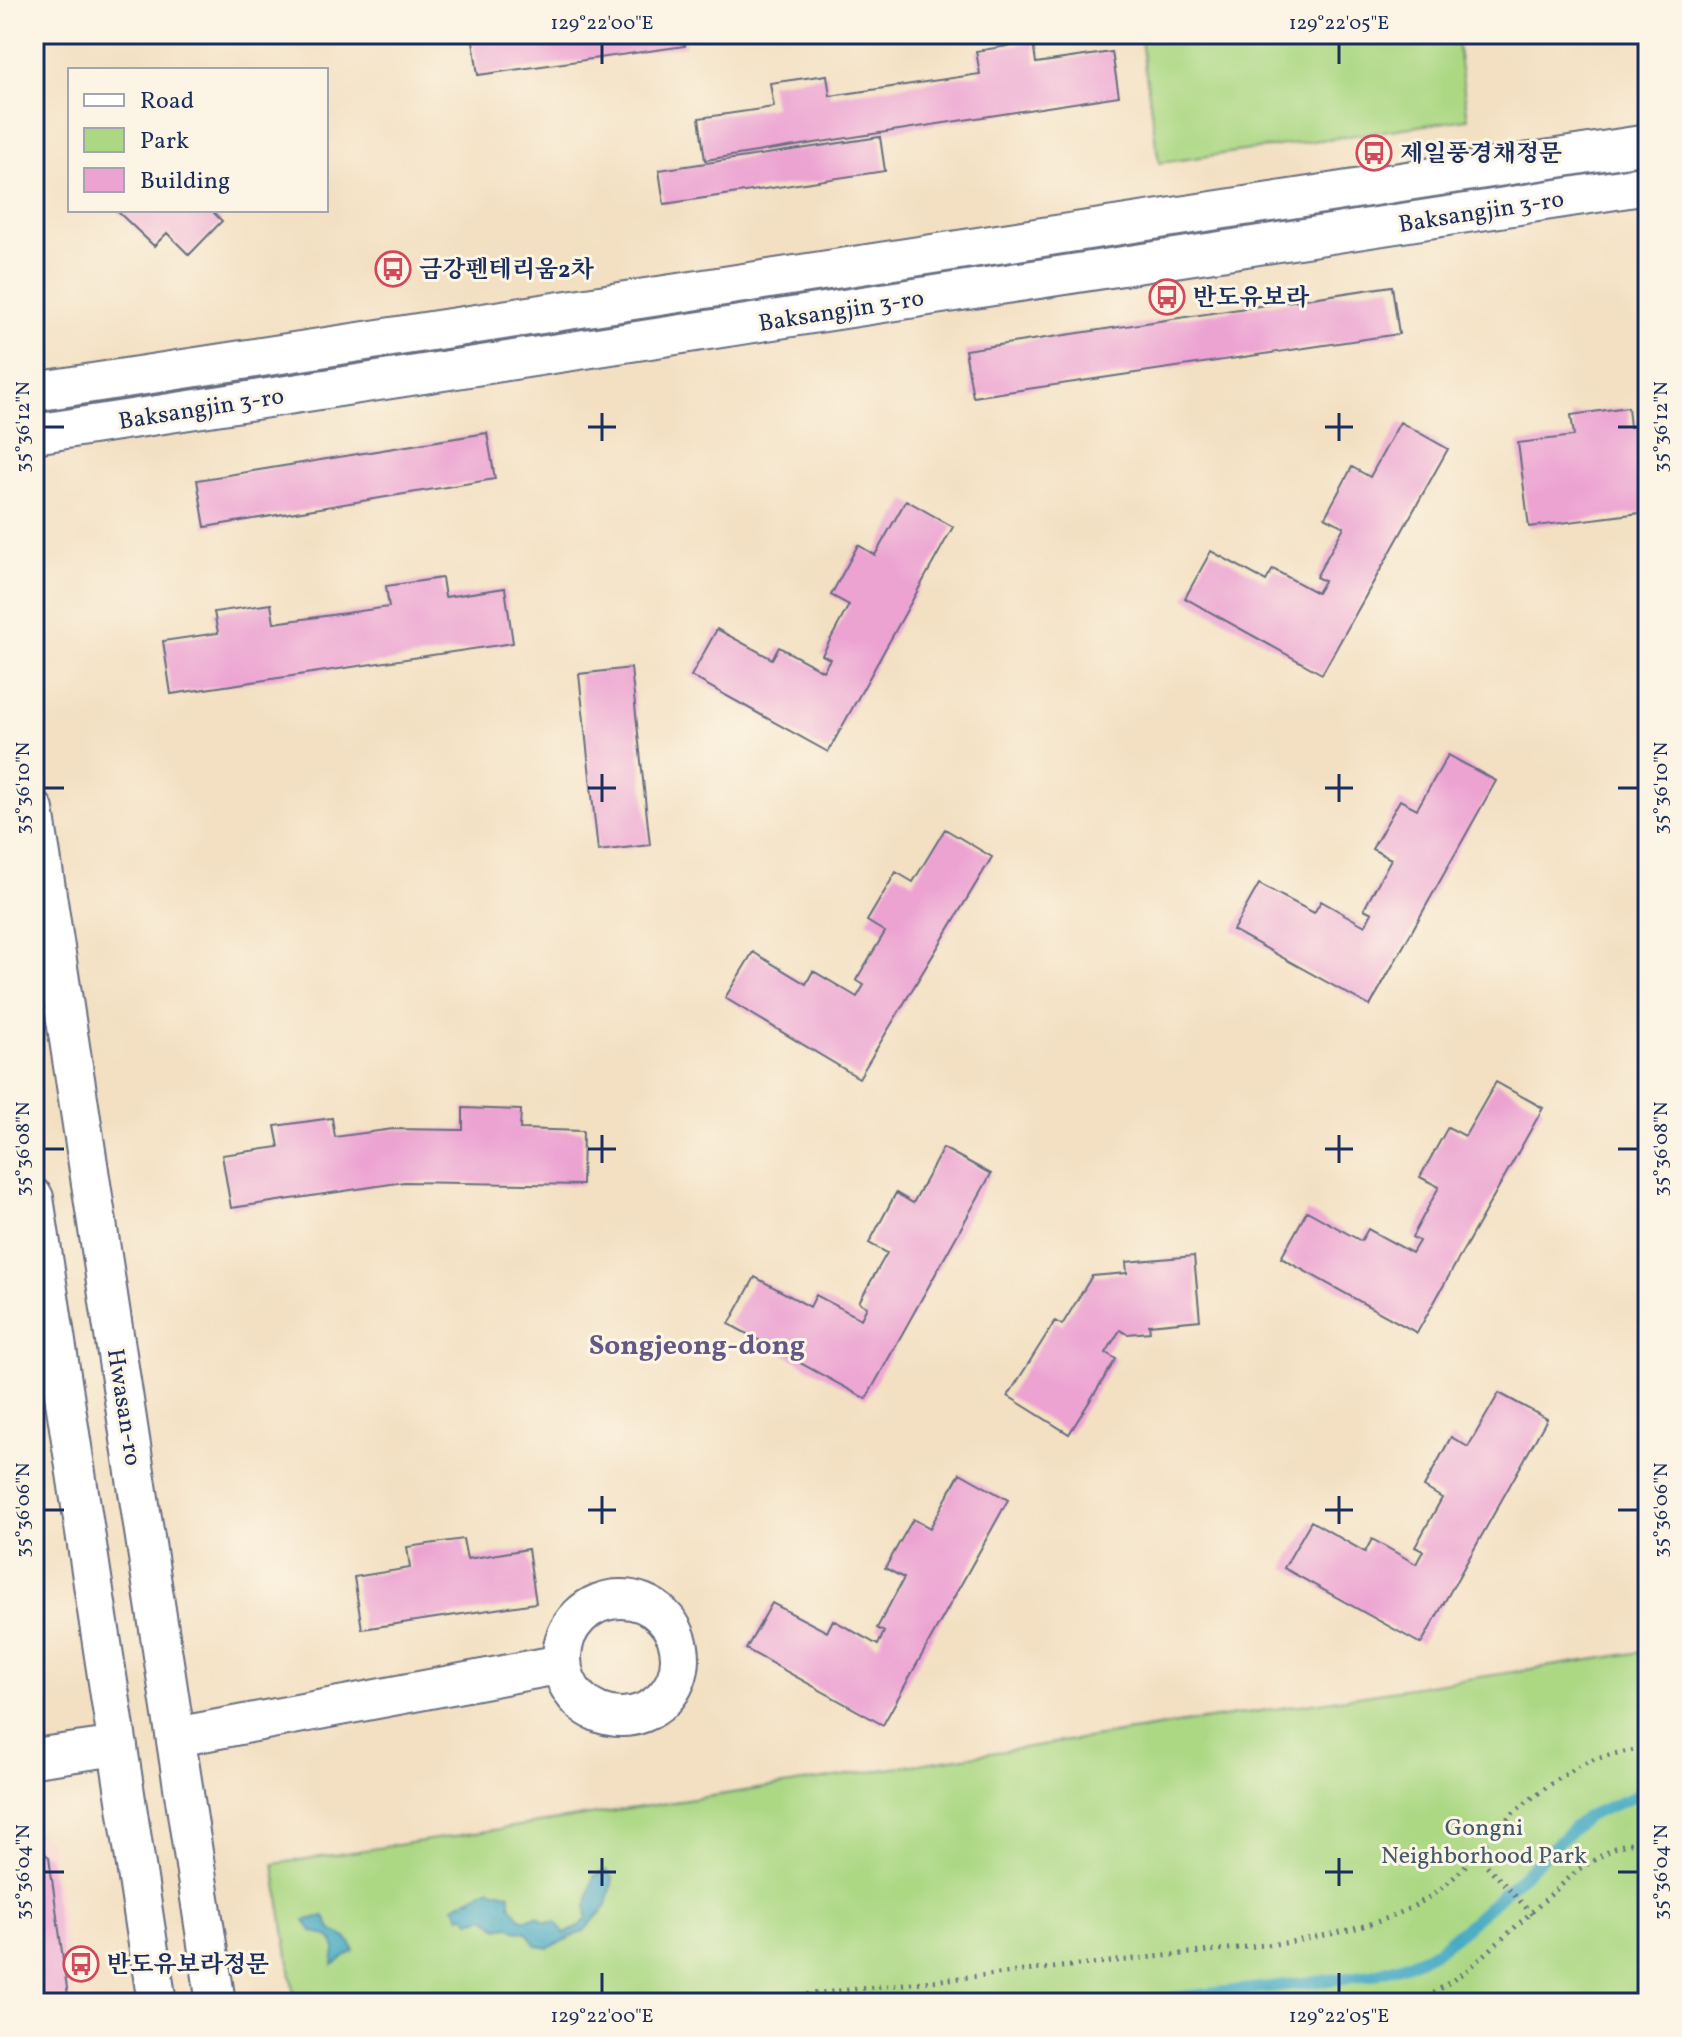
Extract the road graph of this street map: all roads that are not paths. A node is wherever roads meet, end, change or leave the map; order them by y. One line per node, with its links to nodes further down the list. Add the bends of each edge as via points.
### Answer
1 (1648, 144): 3 (street, Baksangjin 3-ro)
2 (1648, 185): 4 (street, Baksangjin 3-ro)
3 (34, 392)
4 (34, 434)
5 (34, 810): 8 (street, Hwasan-ro)
6 (34, 1198): 9 (street)
7 (562, 1664): 7 (street, via 575,1696 605,1715 640,1714 656,1706 677,1679 681,1662 669,1604 629,1599 595,1605 570,1629); 8 (street)
8 (176, 1737): 12 (street, Hwasan-ro)
9 (118, 1746): 10 (street); 11 (street)
10 (34, 1758)
11 (157, 2003)
12 (216, 2003)

